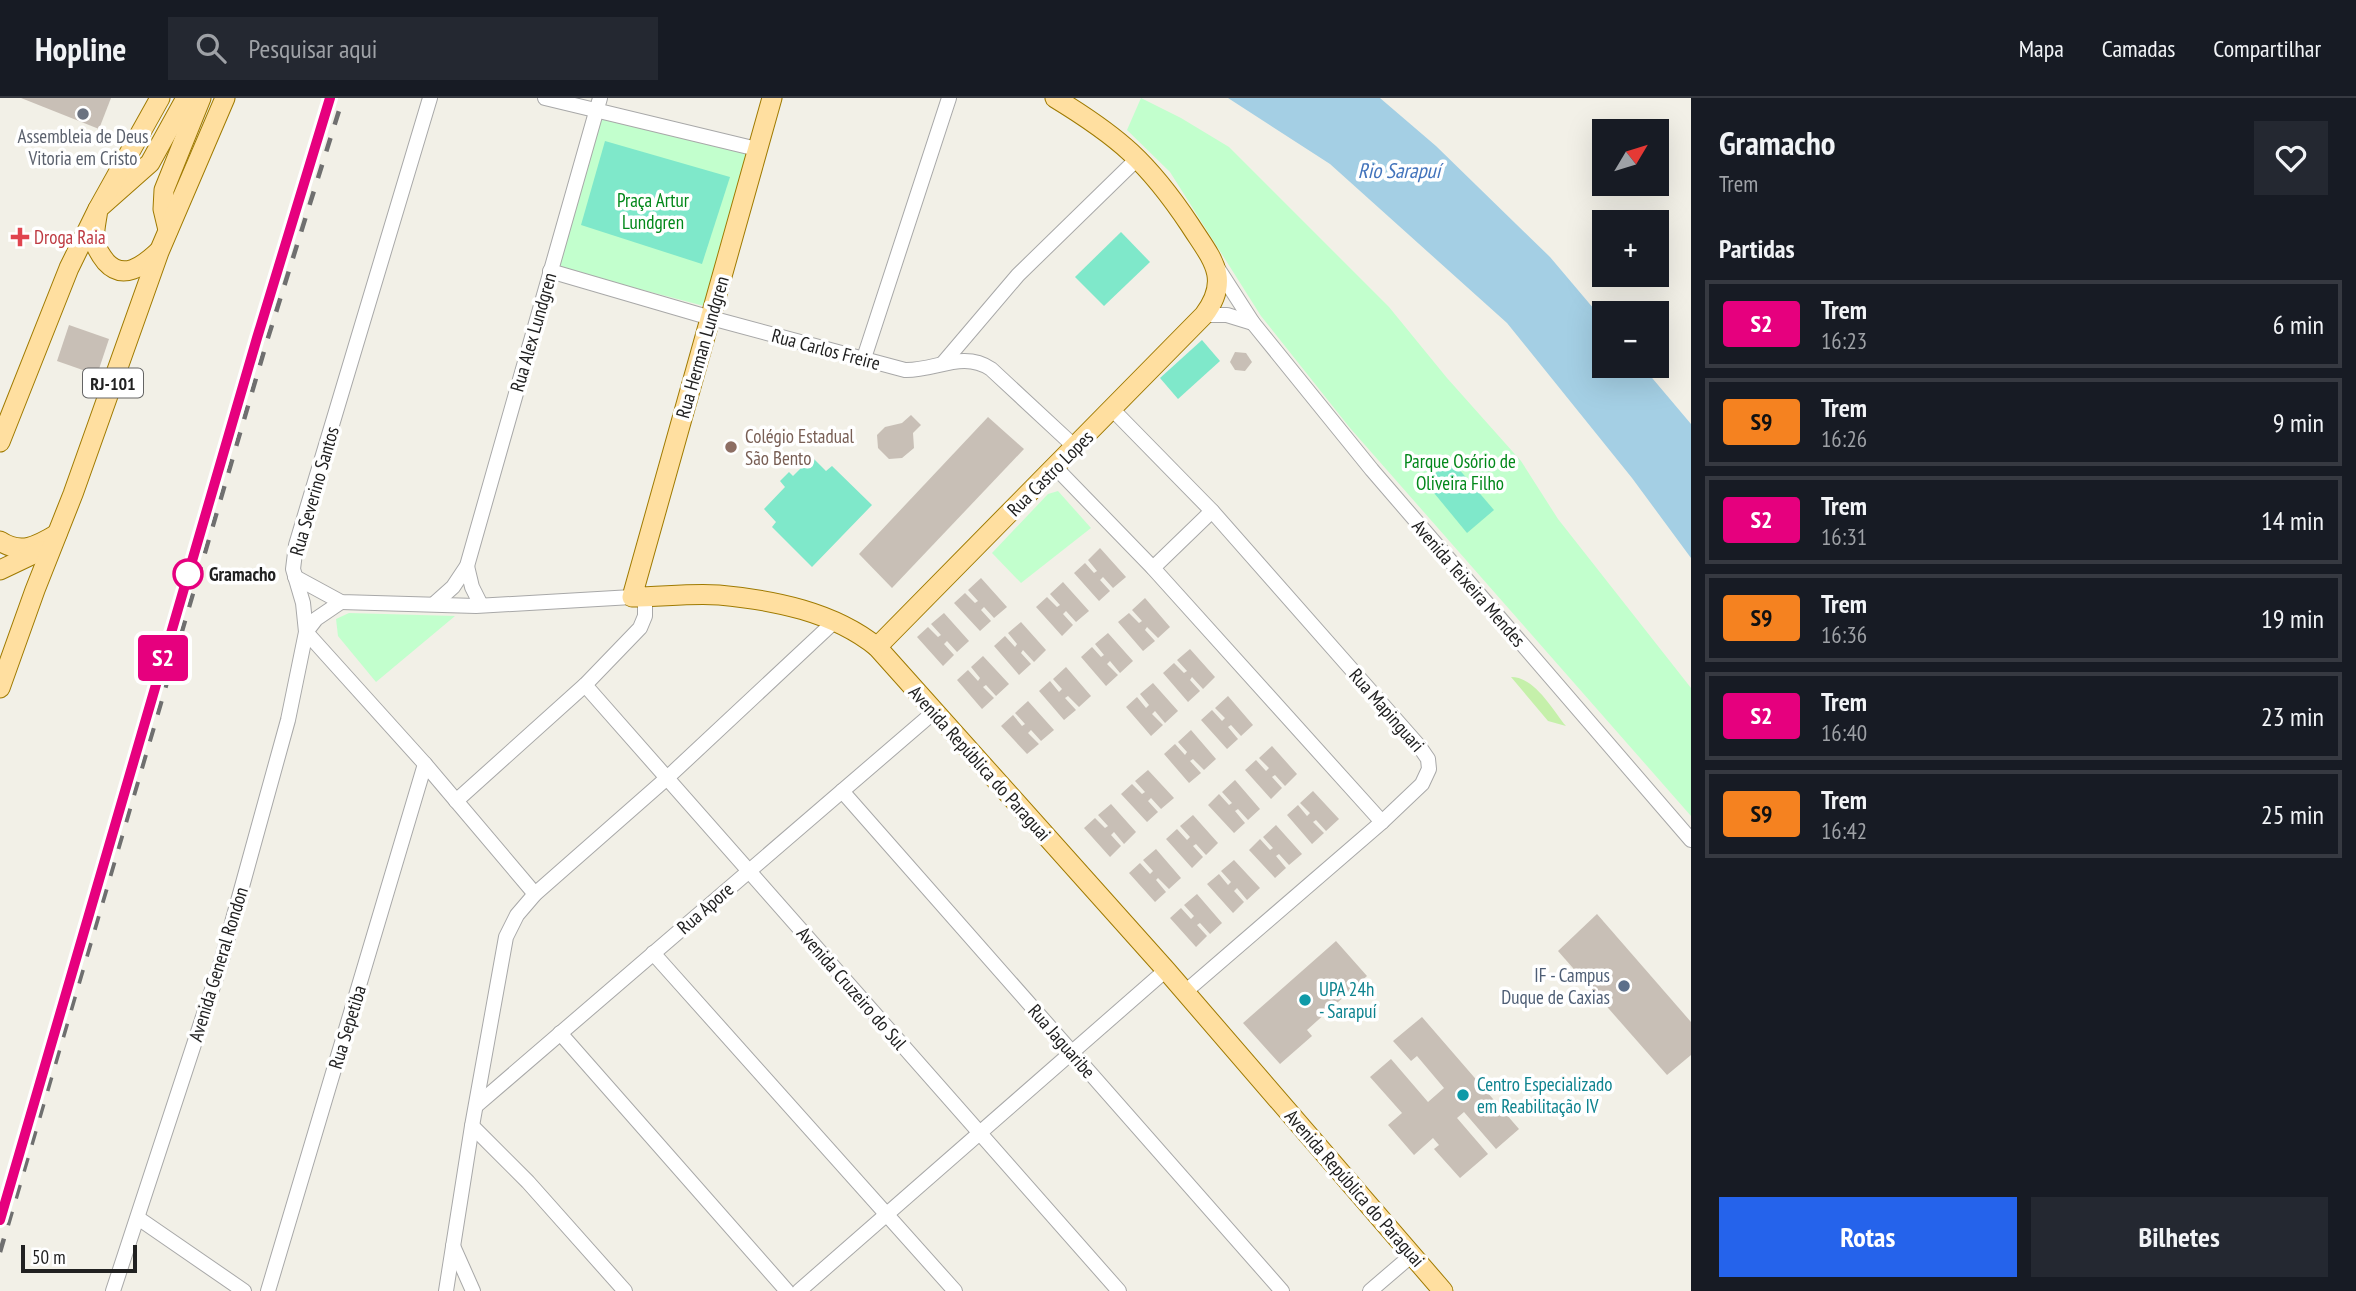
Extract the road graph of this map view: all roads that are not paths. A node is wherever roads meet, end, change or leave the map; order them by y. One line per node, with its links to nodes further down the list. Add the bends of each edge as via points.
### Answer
1 (160, 98): 13 (main road)
2 (186, 98): 13 (main road, via 150,163)
3 (201, 98): 14 (main road, via 164,190)
4 (225, 98): 14 (main road, RJ-101)
5 (430, 98): 33 (street, Rua Severino Santos, via 296,544)
6 (545, 98): 10 (street)
7 (772, 98): 11 (main road, Rua Herman Lundgren)
8 (949, 98): 21 (street)
9 (1055, 98): 12 (main road, via 1100,126)
10 (598, 105): 11 (street); 17 (street, Rua Alex Lundgren)
11 (757, 149): 19 (main road, Rua Herman Lundgren)
12 (1138, 158): 16 (main road, via 1167,191); 22 (street, via 1018,275)
13 (98, 209): 15 (main road, via 94,241 110,266 133,270); 24 (main road, via 69,268)
14 (168, 230): 15 (main road, RJ-101)
15 (159, 252): 28 (main road, RJ-101)
16 (1216, 265): 18 (main road, Rua Castro Lopes, via 1217,295); 20 (street, Avenida Teixeira Mendes)
17 (550, 271): 19 (street, Rua Carlos Freire); 30 (street, Rua Alex Lundgren)
18 (1204, 315): 20 (street, via 1227,315); 23 (main road, Rua Castro Lopes)
19 (711, 318): 21 (street, Rua Carlos Freire); 34 (main road, Rua Herman Lundgren)
20 (1253, 323): 49 (street, Avenida Teixeira Mendes, via 1372,470)
21 (864, 358): 22 (street, Rua Carlos Freire, via 905,370)
22 (944, 362): 25 (street, Rua Carlos Freire, via 981,362)
23 (1113, 410): 25 (main road, Rua Castro Lopes); 27 (street, Rua Mapinguari)
24 (0, 442)
25 (1075, 447): 26 (main road, Rua Castro Lopes)
26 (1055, 467): 31 (street); 40 (main road, Rua Castro Lopes)
27 (1212, 511): 31 (street); 48 (street, Rua Mapinguari, via 1428,759 1426,778)
28 (56, 538): 29 (main road, via 21,550); 32 (main road, via 23,561); 42 (main road, RJ-101)
29 (0, 541)
30 (467, 566): 36 (street, Rua Alex Lundgren); 37 (street)
31 (1153, 568): 48 (street)
32 (0, 570)
33 (295, 577): 35 (street, Avenida República do Paraguai); 39 (street, Rua Severino Santos)
34 (638, 597): 37 (street, Avenida República do Paraguai); 38 (main road, Avenida República do Paraguai, via 717,595 774,603); 41 (street, via 644,623)
35 (341, 602): 36 (street, Avenida República do Paraguai); 39 (street)
36 (434, 604): 37 (street, Avenida República do Paraguai)
37 (481, 605)
38 (835, 621): 40 (main road, Avenida República do Paraguai); 45 (street)
39 (306, 632): 44 (street); 61 (street, Avenida General Rondon, via 288,720 222,959)
40 (877, 647): 43 (main road, Avenida República do Paraguai)
41 (585, 685): 45 (street, Avenida Cruzeiro do Sul); 47 (street)
42 (0, 688)
43 (934, 712): 46 (street, Rua Apore); 53 (main road, Avenida República do Paraguai)
44 (425, 764): 47 (street); 66 (street, Rua Sepetiba)
45 (667, 778): 50 (street, Avenida Cruzeiro do Sul); 51 (street)
46 (842, 791): 50 (street, Rua Apore); 56 (street, Rua Jaguaribe)
47 (456, 801): 51 (street)
48 (1382, 822): 54 (street, Rua Mapinguari)
49 (1691, 840)
50 (749, 871): 52 (street, Rua Apore); 59 (street, Avenida Cruzeiro do Sul)
51 (535, 894): 57 (street, via 506,937)
52 (653, 953): 55 (street, Rua Apore); 60 (street)
53 (1166, 970): 54 (main road, Avenida República do Paraguai); 56 (street)
54 (1185, 992): 63 (main road, Avenida República do Paraguai)
55 (560, 1032): 57 (street, Rua Apore); 70 (street)
56 (1072, 1052): 59 (street); 74 (street, Rua Jaguaribe)
57 (477, 1105): 58 (street)
58 (472, 1126): 62 (street); 69 (street)
59 (980, 1133): 60 (street); 73 (street, Avenida Cruzeiro do Sul)
60 (887, 1214): 71 (street); 72 (street)
61 (138, 1218): 64 (street, Avenida General Rondon); 65 (street)
62 (453, 1245): 67 (street); 68 (street)
63 (1412, 1255): 75 (street); 76 (main road, Avenida República do Paraguai)
64 (113, 1291)
65 (244, 1291)
66 (268, 1291)
67 (446, 1291)
68 (473, 1291)
69 (625, 1291)
70 (787, 1291)
71 (799, 1291)
72 (955, 1291)
73 (1119, 1291)
74 (1282, 1291)
75 (1370, 1291)
76 (1443, 1291)

